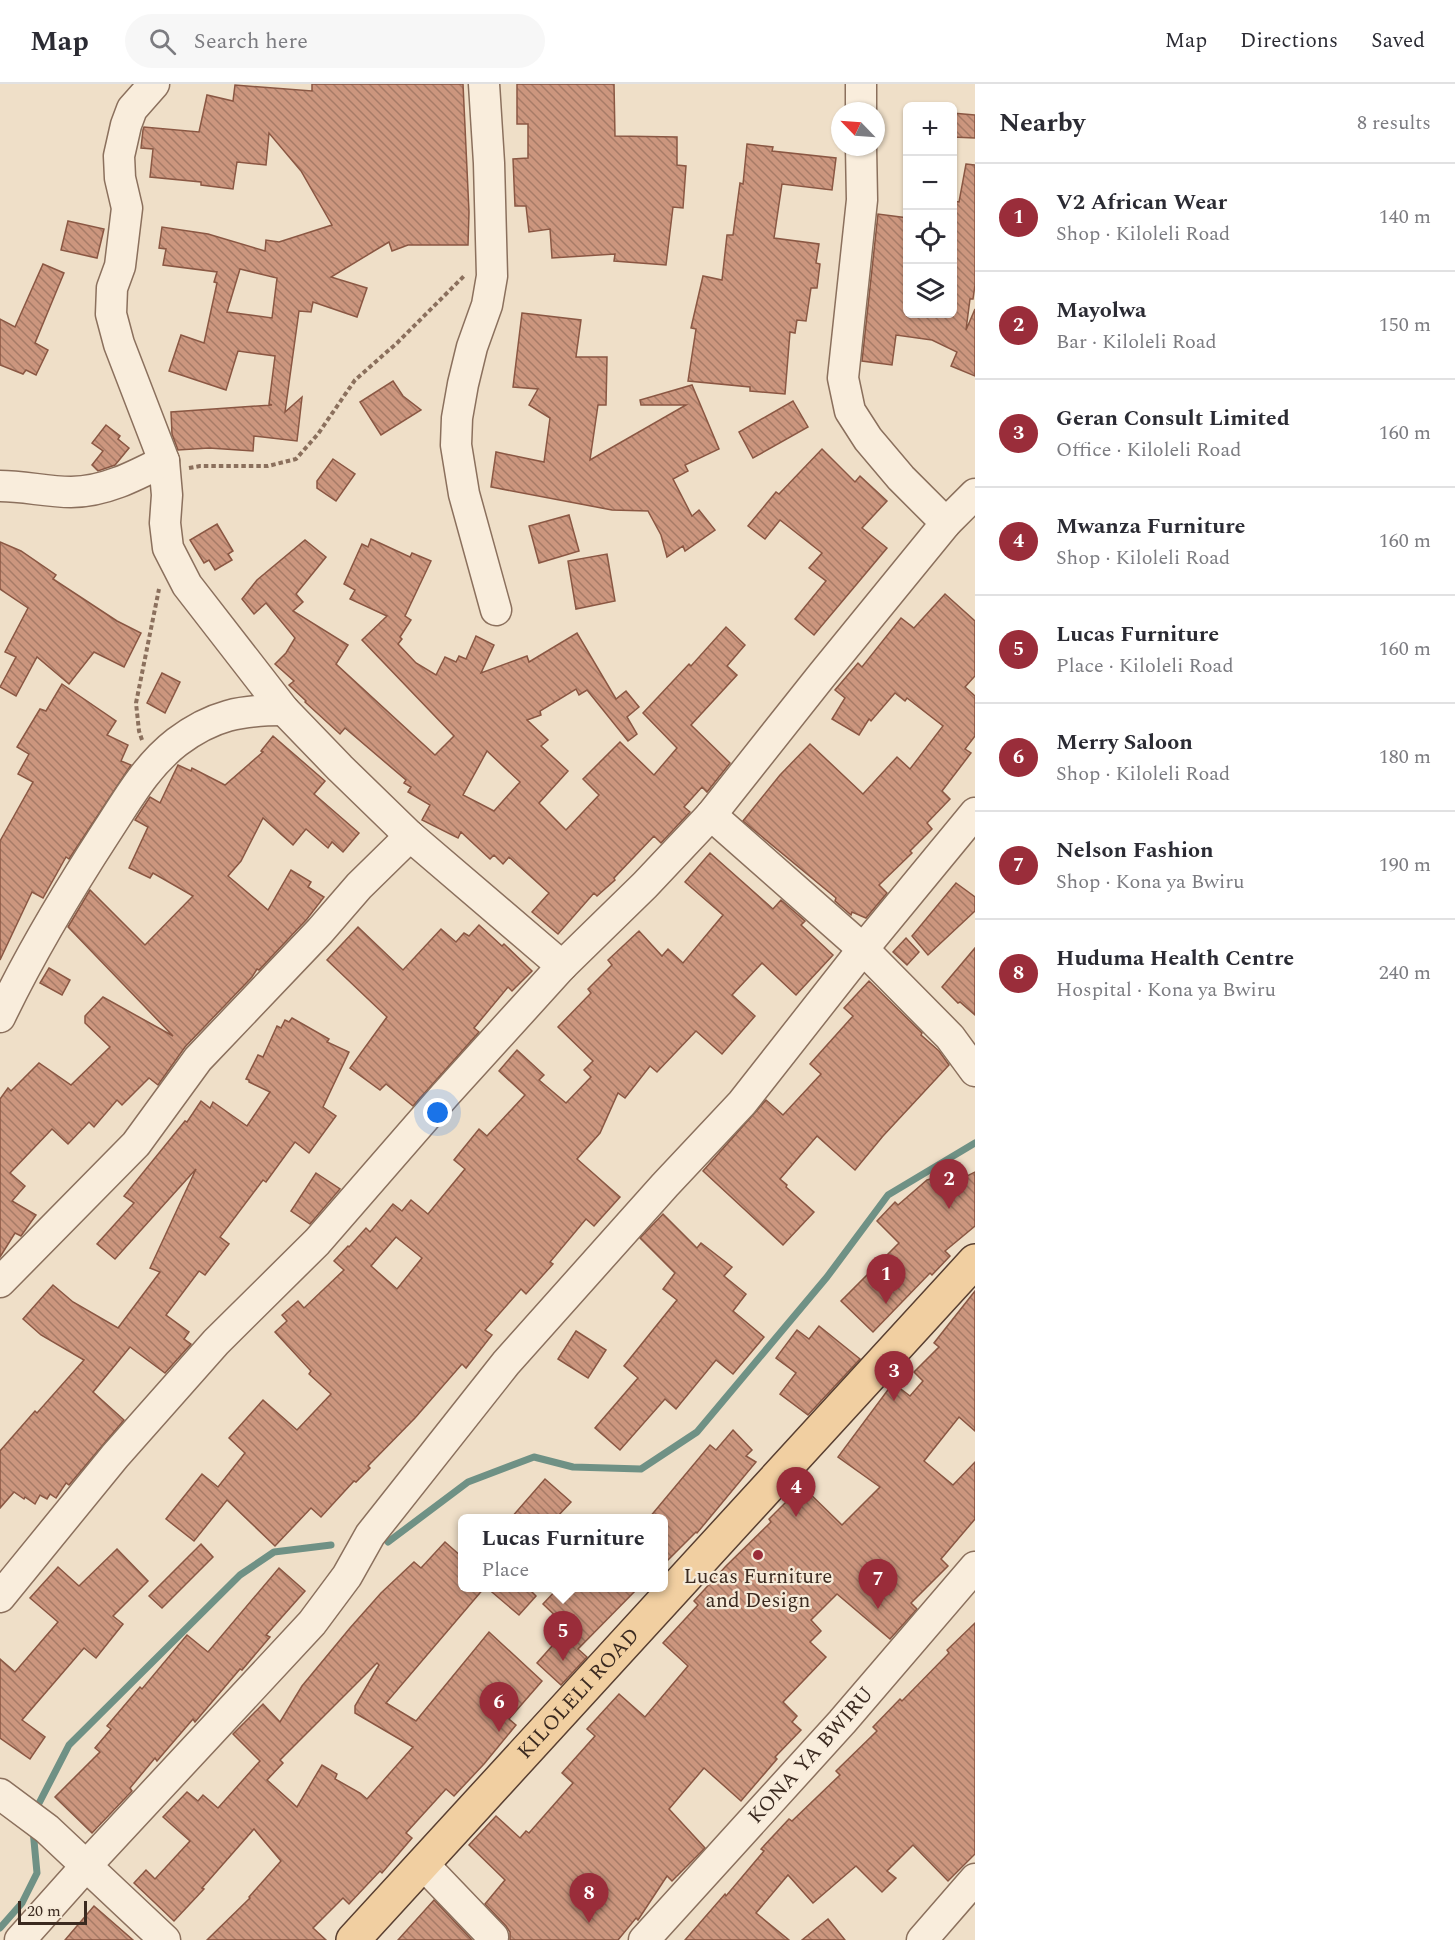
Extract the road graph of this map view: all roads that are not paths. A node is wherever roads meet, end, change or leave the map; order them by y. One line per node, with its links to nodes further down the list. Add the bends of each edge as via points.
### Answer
1 (154, 84): 6 (street, via 132,109 119,156 127,208 111,314)
2 (484, 84): 10 (street, via 492,276 463,384 456,445 464,494)
3 (861, 84): 4 (street)
4 (861, 102)
5 (861, 156): 9 (street, via 862,200 843,378 850,411 874,447)
6 (165, 467): 7 (street, via 101,489 71,492); 11 (street, via 168,548 187,585)
7 (0, 486)
8 (975, 494): 9 (street)
9 (946, 523): 13 (street)
10 (496, 610)
11 (284, 710): 14 (street); 17 (street, via 244,711 225,716 179,741 154,762 46,927)
12 (975, 813): 15 (street)
13 (711, 815): 15 (street); 16 (street)
14 (410, 836): 16 (street); 20 (street, via 198,1059 136,1144)
15 (863, 949): 18 (street, via 950,1036); 25 (street, via 742,1103 506,1363 370,1535 347,1576 312,1623)
16 (562, 966): 22 (street, via 317,1242 216,1342 115,1456)
17 (0, 1017)
18 (975, 1071)
19 (975, 1261): 24 (main road, KILOLELI ROAD)
20 (0, 1282)
21 (975, 1567): 31 (street, KONA YA BWIRU, via 842,1722)
22 (0, 1597)
23 (2, 1796): 25 (street, via 47,1829)
24 (422, 1863): 27 (street); 30 (main road, KILOLELI ROAD)
25 (86, 1866): 28 (street); 29 (street)
26 (975, 1879): 32 (street)
27 (493, 1937)
28 (20, 1940)
29 (165, 1940)
30 (353, 1940)
31 (644, 1940)
32 (922, 1940)

